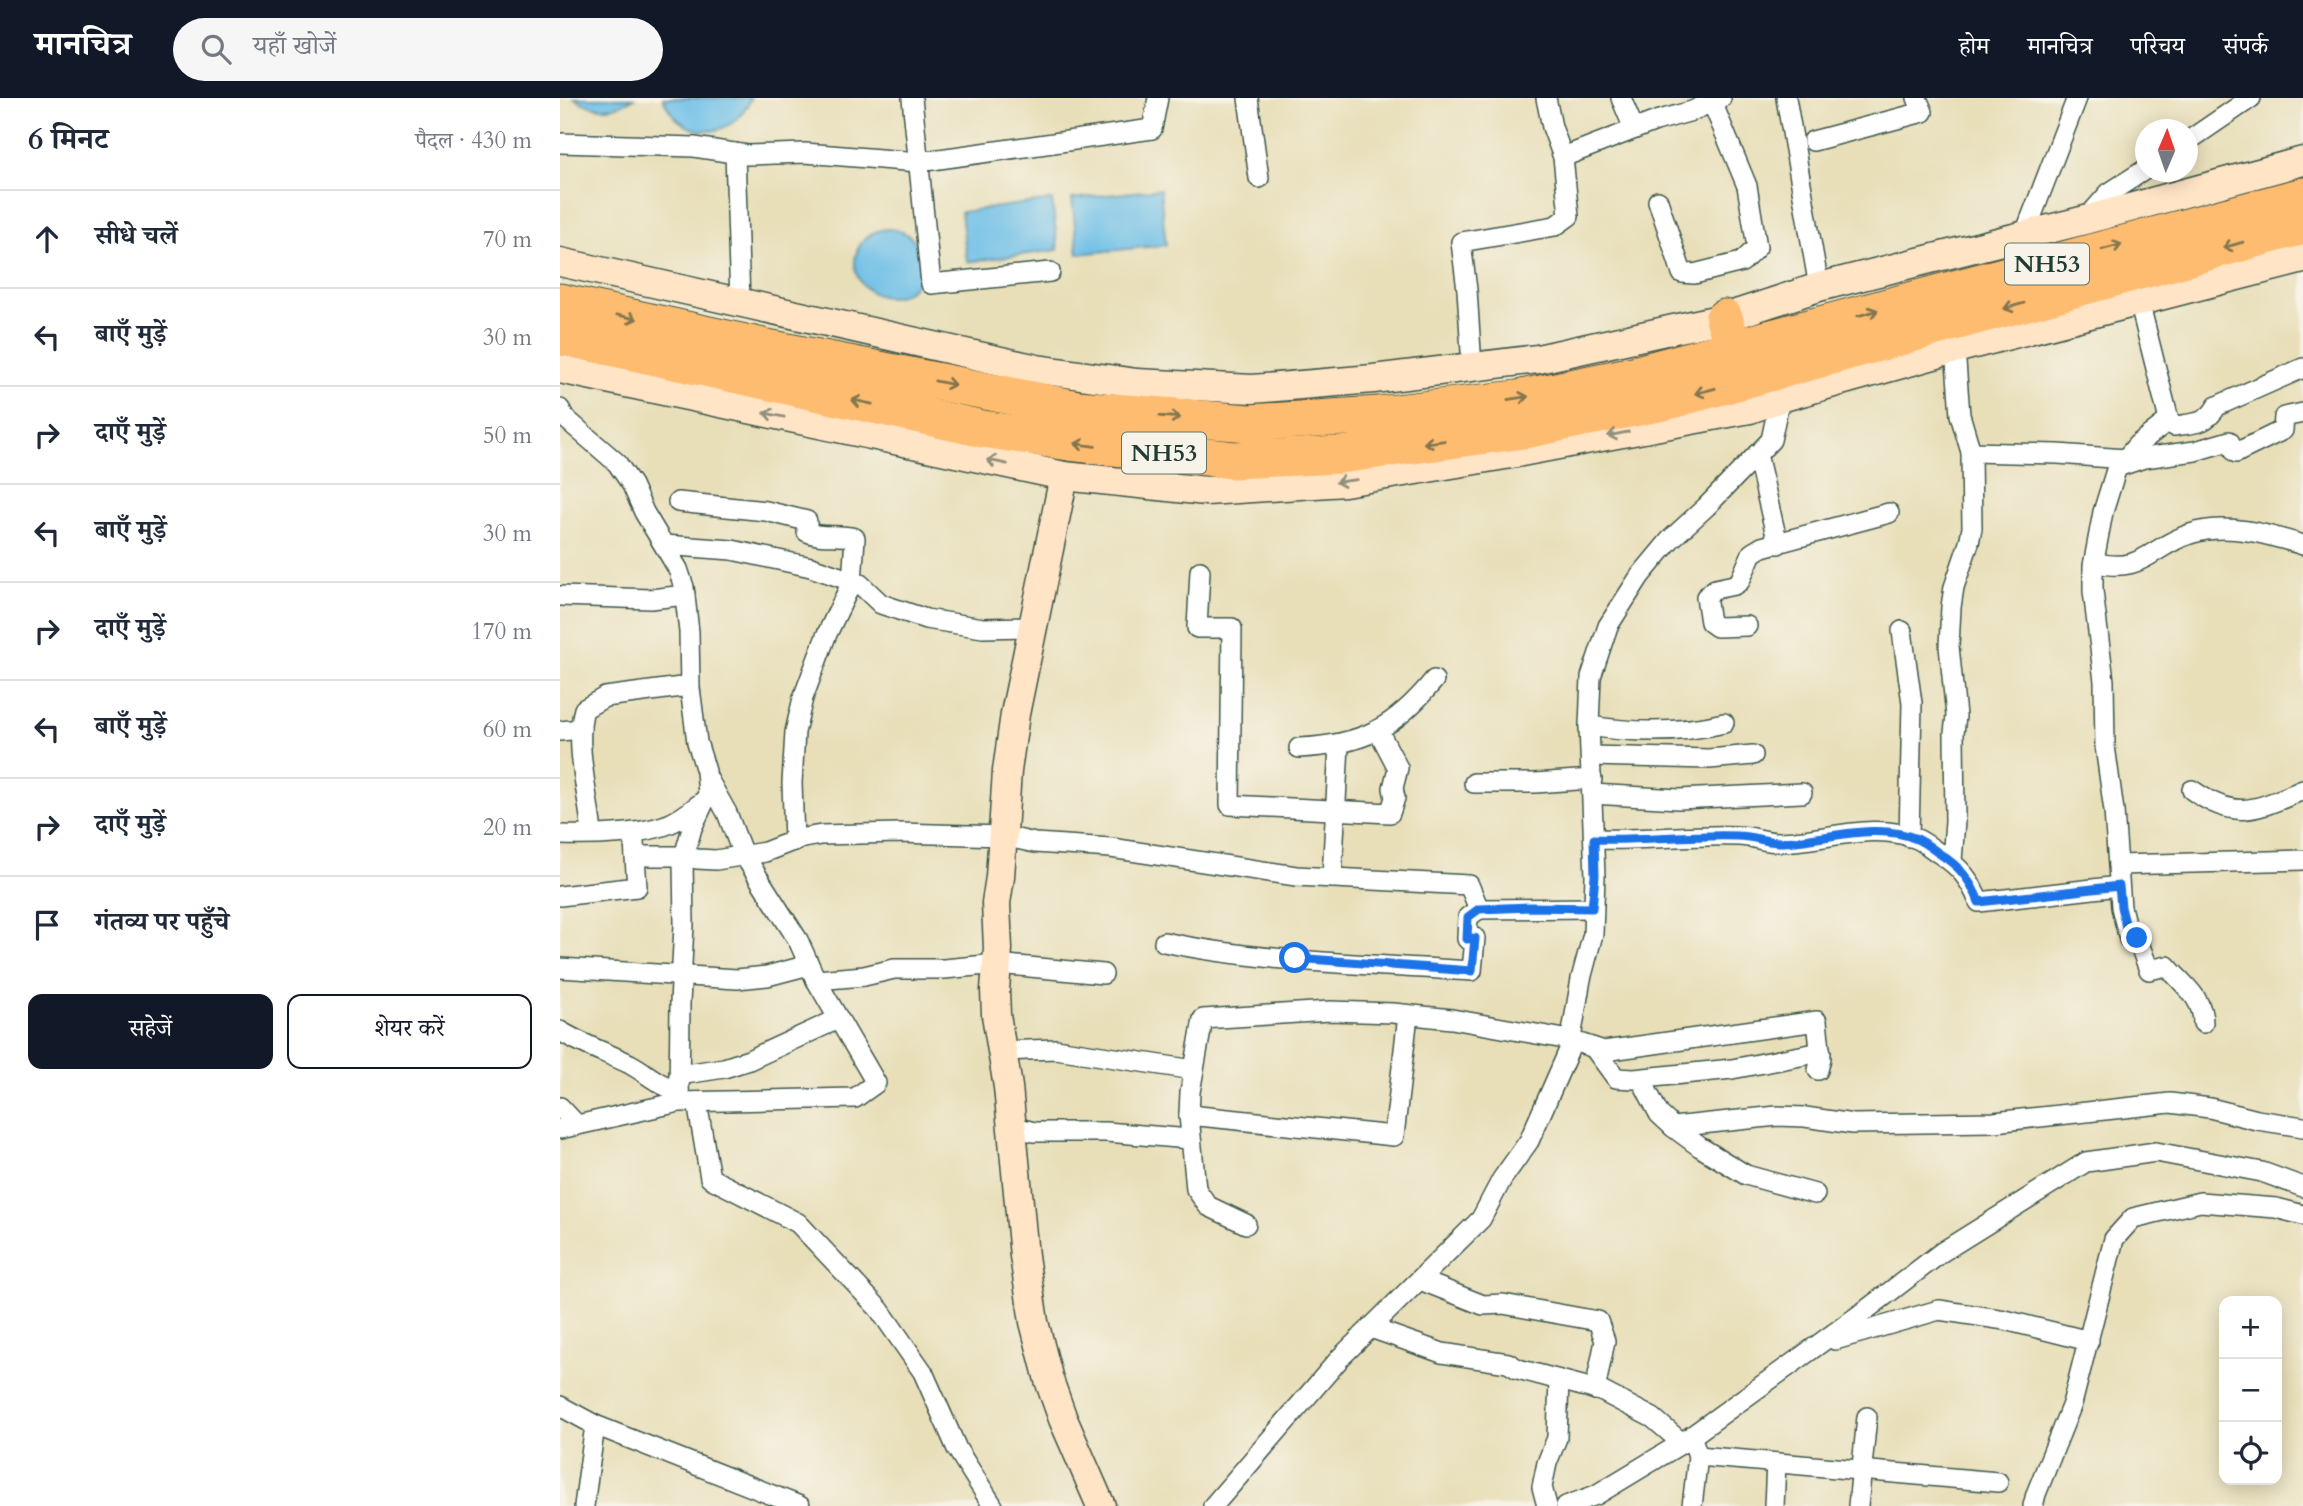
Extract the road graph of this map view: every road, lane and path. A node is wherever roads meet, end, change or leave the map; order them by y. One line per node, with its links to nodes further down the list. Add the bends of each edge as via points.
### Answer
1 (912, 98): 19 (street)
2 (1162, 98): 19 (street, via 1152,129)
3 (1248, 98): 21 (street)
4 (1546, 98): 17 (street)
5 (1621, 98): 12 (street)
6 (1786, 98): 28 (street)
7 (1917, 98): 14 (street, via 1923,112)
8 (2077, 98): 25 (street)
9 (2251, 98): 13 (street)
10 (1716, 100): 11 (street); 22 (street, via 1747,186 1757,247 1742,262 1682,274)
11 (1690, 104): 12 (street)
12 (1634, 129): 17 (street)
13 (2198, 134)
14 (1812, 141)
15 (560, 143): 16 (street, via 694,147)
16 (735, 153): 19 (street); 31 (street)
17 (1563, 157): 35 (street, via 1569,216 1555,226 1461,242)
18 (2303, 161): 23 (street)
19 (918, 162): 27 (street, via 931,284)
20 (2135, 176): 23 (street, via 2109,193)
21 (1259, 178)
22 (1658, 201)
23 (2085, 220): 25 (street)
24 (2300, 221): 29 (street); 32 (highway, NH53, one-way to 24); 38 (highway, NH53, one-way to 38)
25 (2024, 236): 28 (street)
26 (560, 262): 31 (street)
27 (1050, 272)
28 (1819, 287): 32 (street)
29 (2139, 301): 34 (street); 41 (street)
30 (560, 302): 32 (highway, NH53, one-way to 32, via 1077,409 1249,423 1379,415 1517,399 1633,375)
31 (740, 302): 35 (street, via 1037,369 1137,383 1252,389)
32 (1729, 334): 35 (street)
33 (560, 336): 38 (highway, NH53, one-way to 33, via 1524,430 1340,455 1234,460 1092,446 983,429)
34 (1955, 349): 38 (street); 42 (street, via 1960,415)
35 (1472, 367)
36 (2303, 368): 41 (street, via 2217,407 2210,418 2200,422 2174,426)
37 (560, 369): 45 (street, one-way to 37)
38 (1776, 385): 43 (street, via 1771,440); 45 (street, one-way to 45, via 1737,411 1345,482 1206,491)
39 (560, 409): 49 (street, via 617,463)
40 (2303, 413): 44 (street, via 2284,416 2283,430 2236,453 2229,441)
41 (2169, 420): 44 (street)
42 (1970, 452): 44 (street, via 2058,454); 89 (street, via 1972,528 1954,587 1949,646 1956,716)
43 (1758, 454): 48 (street); 62 (street, via 1670,540 1608,626 1591,677)
44 (2122, 463): 51 (street, via 2103,512)
45 (1064, 476): 57 (street)
46 (678, 502): 53 (street, via 766,511 807,521 807,532 816,536 855,538)
47 (1889, 513): 48 (street)
48 (1778, 544): 56 (street, via 1752,554 1740,581 1706,597 1710,622 1717,627)
49 (664, 545): 53 (street, via 756,554); 54 (street)
50 (2303, 545): 51 (street, via 2247,530 2215,529 2167,543 2132,565 2112,567)
51 (2094, 562): 90 (street, via 2105,746)
52 (1200, 571): 77 (street, via 1197,628 1232,628 1230,805)
53 (852, 582): 57 (street, via 881,604 926,619 983,628); 84 (street, via 826,636 795,732)
54 (685, 594): 55 (street, via 651,599); 60 (street)
55 (560, 596)
56 (1746, 626)
57 (1032, 627): 81 (street, via 1007,771)
58 (1902, 631): 82 (street, via 1912,703)
59 (1434, 680): 64 (street, via 1399,719)
60 (690, 686): 63 (street, via 604,696 584,709); 70 (street)
61 (1724, 723): 62 (street, via 1627,732)
62 (1589, 726): 69 (street)
63 (581, 729): 65 (street); 79 (street)
64 (1378, 730): 66 (street); 77 (street, via 1398,768 1390,813)
65 (560, 731)
66 (1339, 744): 67 (street); 77 (street)
67 (1299, 748)
68 (1753, 755): 69 (street, via 1709,760)
69 (1591, 756): 72 (street)
70 (707, 778): 76 (street); 87 (street)
71 (1474, 783): 72 (street)
72 (1592, 787): 75 (street, via 1679,799); 83 (street)
73 (2192, 790): 74 (street, via 2223,808 2245,810)
74 (2303, 790)
75 (1802, 793)
76 (705, 800): 78 (street, via 674,822); 86 (street)
77 (1336, 810): 91 (street)
78 (634, 831): 79 (street); 85 (street)
79 (592, 834): 80 (street)
80 (560, 835)
81 (1003, 836): 84 (street, via 821,835); 91 (street); 97 (street, via 996,903)
82 (1909, 837): 83 (street, via 1875,832 1779,842 1740,835); 89 (street)
83 (1594, 839): 94 (street)
84 (794, 841): 87 (street)
85 (635, 856): 86 (street); 93 (street, via 636,887)
86 (684, 856): 87 (street, via 716,860); 101 (street)
87 (744, 856): 99 (street)
88 (2303, 860): 90 (street)
89 (1952, 861): 92 (street, via 1966,874 1979,902)
90 (2118, 865): 92 (street)
91 (1332, 878): 95 (street, via 1469,885)
92 (2119, 886): 104 (street, via 2129,939 2137,938 2149,970 2167,966 2196,996)
93 (560, 897)
94 (1592, 908): 95 (street); 106 (street, via 1593,934)
95 (1479, 909): 96 (street, via 1468,917 1467,939 1475,938 1472,971 1247,955)
96 (1164, 942)
97 (997, 964): 99 (street, via 894,969 864,976); 100 (street); 108 (street, via 996,1015)
98 (560, 968): 101 (street)
99 (813, 972): 101 (street, via 737,979); 103 (street)
100 (1103, 974)
101 (681, 976): 111 (street)
102 (1408, 1015): 106 (street); 109 (street, via 1330,1011 1203,1019); 113 (street, via 1394,1136)
103 (838, 1019): 111 (street, via 724,1068); 111 (street, via 876,1083 855,1098)
104 (2203, 1023)
105 (560, 1031): 111 (street)
106 (1570, 1040): 107 (street); 123 (street, via 1529,1141 1481,1219)
107 (1594, 1048): 110 (street, via 1616,1078); 110 (street, via 1604,1051 1663,1044 1817,1021 1820,1061)
108 (1002, 1051): 109 (street, via 1056,1049); 114 (street)
109 (1194, 1070): 113 (street)
110 (1641, 1079): 116 (street, via 1659,1114)
111 (683, 1092): 115 (street); 140 (street, via 710,1178 798,1223 879,1309 923,1372 957,1449)
112 (560, 1107): 115 (street)
113 (1189, 1115): 118 (street)
114 (1011, 1126): 118 (street, via 1034,1132); 141 (street, via 1034,1322 1063,1419)
115 (568, 1127)
116 (1674, 1127): 117 (street, via 1777,1116 1853,1125 1994,1122 2170,1104); 120 (street, via 1746,1175)
117 (2303, 1127)
118 (1191, 1139): 122 (street, via 1196,1189 1208,1206)
119 (2303, 1187): 126 (street, via 2262,1172 2156,1152 2086,1162 1942,1252)
120 (1815, 1194)
121 (2303, 1215): 125 (street, via 2276,1208 2200,1202 2133,1217 2114,1239)
122 (1246, 1224)
123 (1420, 1280): 124 (street); 128 (street, via 1483,1305 1503,1304 1598,1321 1605,1341)
124 (1371, 1328): 127 (street, via 1442,1353 1508,1363); 142 (street)
125 (2089, 1341): 126 (street, via 2005,1320 1939,1310); 147 (street, via 2072,1404)
126 (1815, 1348): 132 (street)
127 (1559, 1380): 128 (street); 143 (street, via 1557,1438 1542,1487)
128 (1595, 1390): 132 (street)
129 (560, 1406): 131 (street)
130 (1867, 1417): 135 (street)
131 (595, 1425): 138 (street); 139 (street)
132 (1687, 1439): 133 (street); 137 (street)
133 (1698, 1456): 134 (street); 144 (street)
134 (1776, 1463): 135 (street); 145 (street)
135 (1862, 1470): 136 (street); 146 (street)
136 (1998, 1482)
137 (1578, 1504)
138 (584, 1506)
139 (800, 1506)
140 (993, 1506)
141 (1101, 1506)
142 (1213, 1506)
143 (1547, 1506)
144 (1692, 1506)
145 (1774, 1506)
146 (1858, 1506)
147 (2033, 1506)

